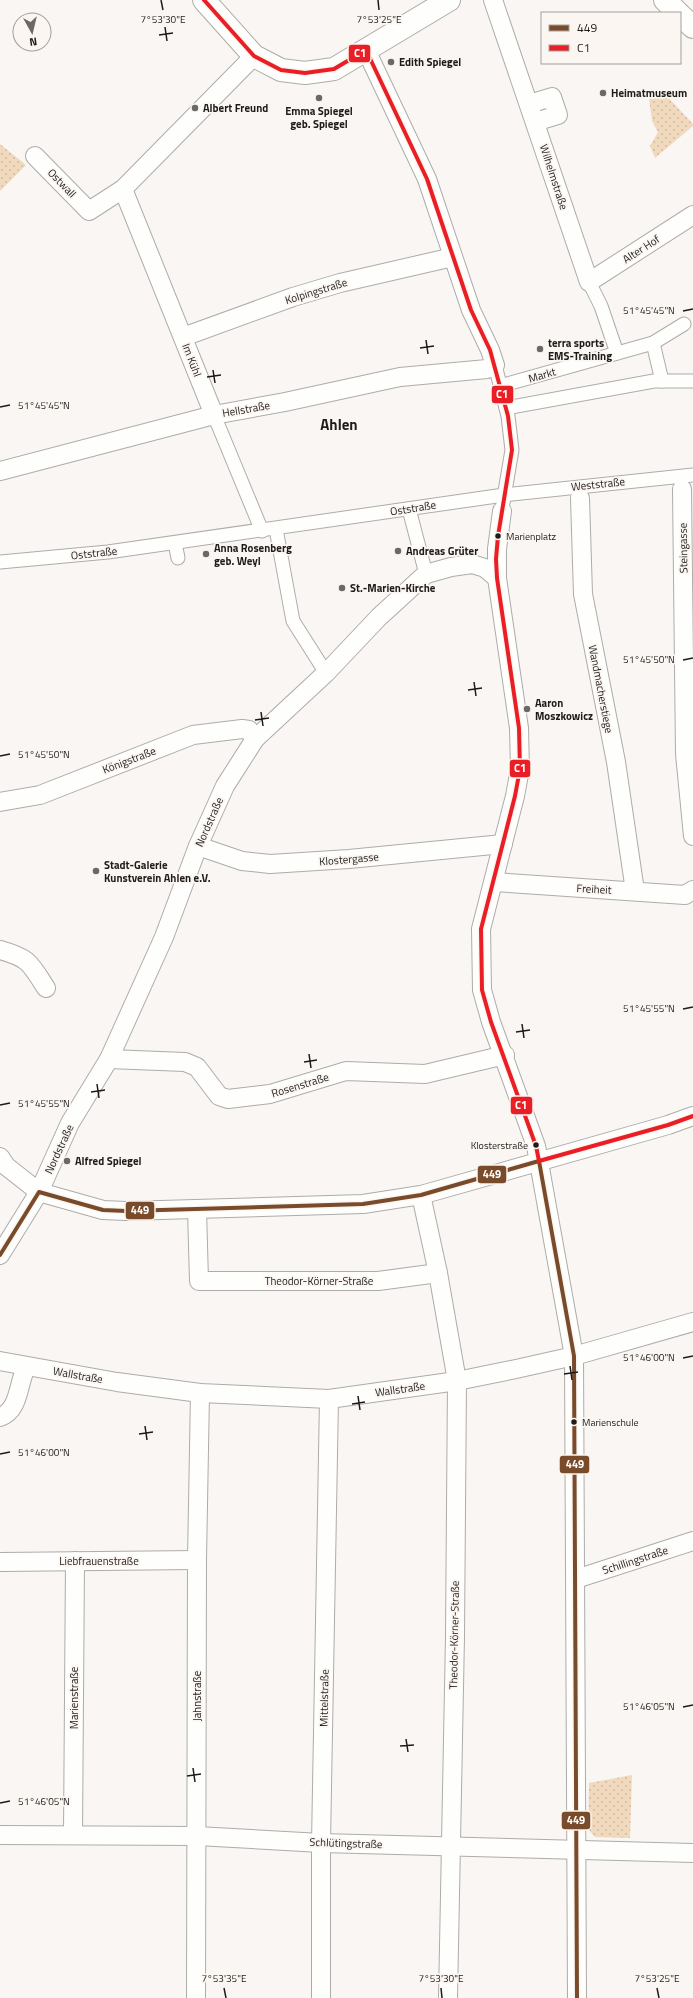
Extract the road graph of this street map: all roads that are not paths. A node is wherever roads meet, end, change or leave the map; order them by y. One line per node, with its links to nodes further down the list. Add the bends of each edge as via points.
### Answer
1 (204, 0): 9 (street)
2 (449, 0): 8 (street)
3 (493, 0): 10 (street, Wilhelmstraße)
4 (665, 0): 5 (street)
5 (677, 12)
6 (681, 16): 7 (street)
7 (693, 27)
8 (366, 50): 9 (street, via 334,69 305,73 281,70); 15 (street, via 427,179)
9 (254, 56): 13 (street)
10 (529, 104): 11 (street, Wilhelmstraße); 11 (street, via 552,97 558,115)
11 (535, 122): 16 (street, Wilhelmstraße)
12 (35, 156): 13 (street, Ostwall, via 89,211)
13 (123, 189): 18 (street, Im Kühl)
14 (693, 215): 16 (street, Alter Hof)
15 (453, 257): 18 (street, Kolpingstraße, via 293,297); 21 (street, via 471,310)
16 (589, 282): 20 (street, Wilhelmstraße, via 601,306)
17 (684, 324): 19 (street, Markt)
18 (183, 337): 26 (street, Im Kühl)
19 (653, 343): 20 (street, Markt); 22 (street)
20 (617, 353): 24 (street, Markt)
21 (495, 365): 24 (street); 26 (street, Hellstraße, via 400,377)
22 (662, 381): 23 (street); 25 (street)
23 (693, 381)
24 (500, 386): 25 (street)
25 (506, 408): 30 (street, via 512,450)
26 (214, 415): 27 (street, Hellstraße); 33 (street, Im Kühl)
27 (0, 471)
28 (686, 480): 29 (street, Weststraße); 42 (street, Steingasse, via 685,754)
29 (580, 492): 30 (street, Weststraße); 47 (street, Wandmacherstiege, via 583,594 616,762)
30 (503, 503): 31 (street, Oststraße); 38 (street, via 496,559)
31 (410, 509): 32 (street, Oststraße); 37 (street)
32 (276, 529): 33 (street, Oststraße); 39 (street, via 293,621)
33 (262, 531): 34 (street, Oststraße)
34 (175, 543): 35 (street); 36 (street, Oststraße, via 108,552 59,551)
35 (178, 558)
36 (0, 562)
37 (426, 574): 38 (street, Nordstraße, via 472,564 485,568); 39 (street, Nordstraße, via 379,617)
38 (497, 578): 43 (street, via 519,728 520,762 516,796)
39 (326, 672): 40 (street, Nordstraße)
40 (255, 739): 41 (street, Königstraße, via 249,730 242,729 193,736 40,795); 44 (street, Nordstraße, via 226,786)
41 (0, 802)
42 (693, 836)
43 (503, 844): 44 (street, Klostergasse, via 270,864 242,861); 45 (street)
44 (198, 846): 51 (street, Nordstraße, via 164,937)
45 (494, 882): 47 (street, Freiheit); 50 (street, via 481,930 482,990 491,1022)
46 (693, 890): 47 (street, Freiheit, via 685,895)
47 (635, 891)
48 (0, 950): 49 (street, via 20,956 33,967)
49 (46, 988)
50 (505, 1055): 51 (street, Rosenstraße, via 425,1074 346,1071 270,1094 228,1099 220,1096 192,1064); 54 (street)
51 (109, 1060): 55 (street, Nordstraße, via 70,1123)
52 (693, 1116): 54 (street)
53 (0, 1157): 55 (street, via 6,1166)
54 (539, 1161): 56 (street); 61 (street)
55 (39, 1192): 57 (street, via 103,1210); 58 (street, Nordstraße)
56 (421, 1195): 57 (street, via 363,1204); 59 (street, Theodor-Körner-Straße)
57 (197, 1209): 59 (street, Theodor-Körner-Straße, via 199,1281 378,1281)
58 (0, 1255)
59 (438, 1273): 64 (street, Theodor-Körner-Straße)
60 (693, 1322): 61 (street, Wallstraße)
61 (574, 1356): 64 (street, Wallstraße); 72 (street)
62 (0, 1361): 63 (street, Wallstraße)
63 (30, 1367): 65 (street, Wallstraße); 67 (street, via 24,1370 18,1396 11,1408)
64 (457, 1381): 66 (street, Wallstraße); 77 (street, Theodor-Körner-Straße)
65 (200, 1394): 66 (street, Wallstraße); 69 (street, Jahnstraße)
66 (329, 1399): 76 (street, Mittelstraße)
67 (0, 1417)
68 (693, 1541): 72 (street, Schillingstraße)
69 (197, 1560): 70 (street, Liebfrauenstraße); 75 (street, Jahnstraße)
70 (75, 1561): 71 (street, Liebfrauenstraße); 74 (street, Marienstraße)
71 (0, 1562)
72 (576, 1579): 78 (street)
73 (0, 1835): 74 (street, Schlütingstraße)
74 (73, 1836): 75 (street, Schlütingstraße)
75 (197, 1836): 76 (street, Schlütingstraße); 80 (street, Jahnstraße)
76 (322, 1843): 77 (street, Schlütingstraße); 81 (street, Mittelstraße)
77 (450, 1846): 78 (street, Schlütingstraße); 82 (street, Theodor-Körner-Straße)
78 (576, 1849): 79 (street, Schlütingstraße); 83 (street)
79 (693, 1853)
80 (196, 1998)
81 (321, 1998)
82 (448, 1998)
83 (577, 1998)

